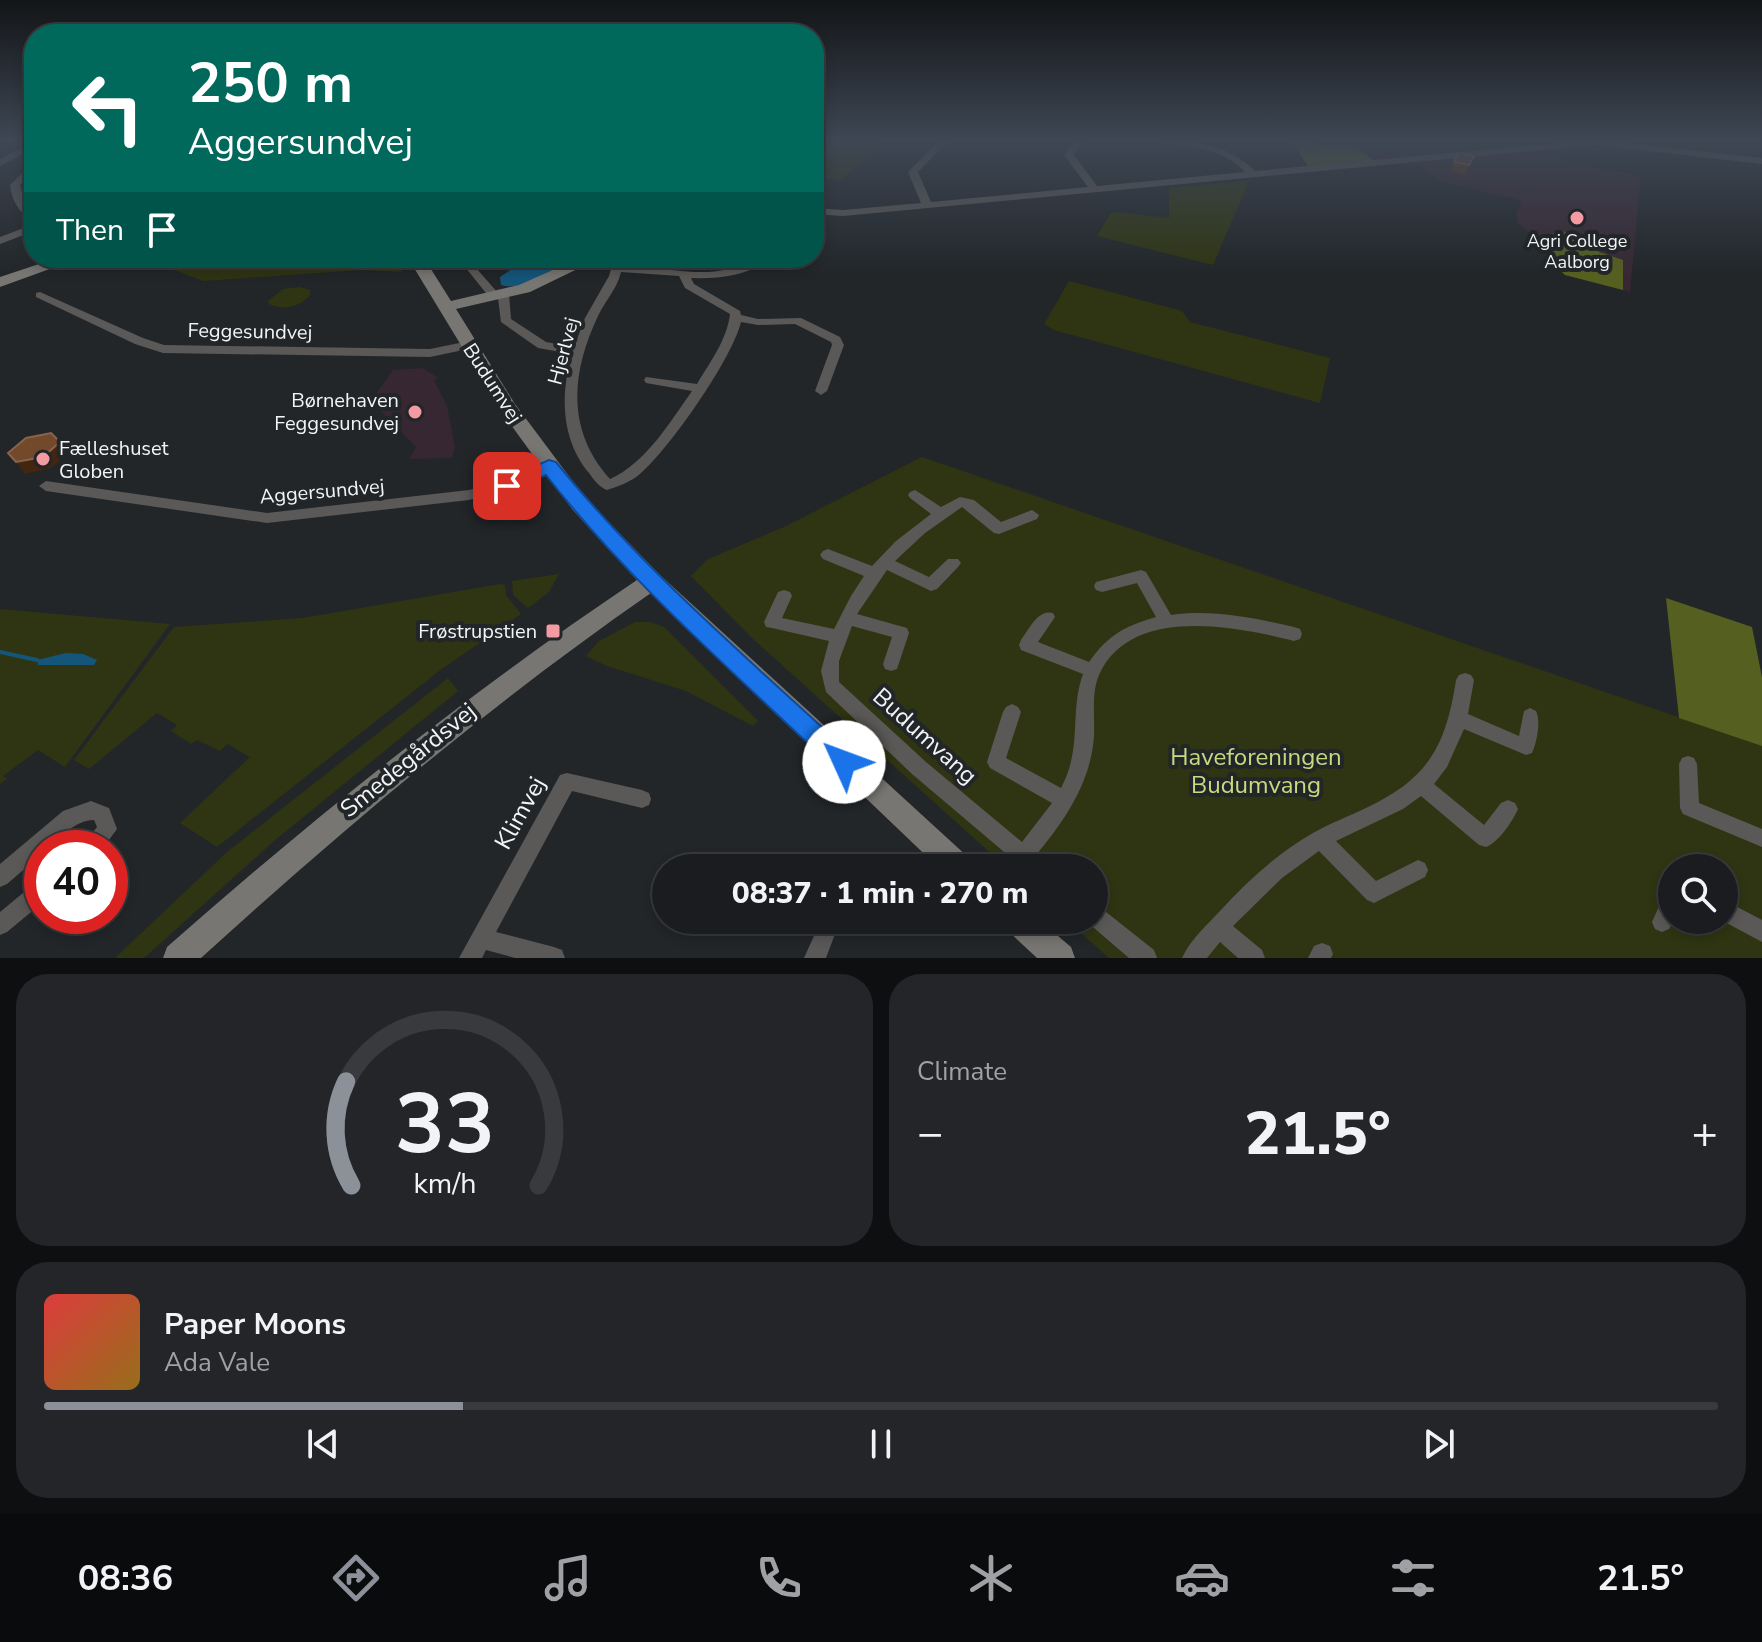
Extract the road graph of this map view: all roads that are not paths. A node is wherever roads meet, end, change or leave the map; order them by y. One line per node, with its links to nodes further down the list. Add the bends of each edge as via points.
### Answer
1 (15, 185): 7 (street)
2 (919, 186): 6 (street)
3 (1092, 186): 5 (street)
4 (1140, 186): 5 (street)
5 (1095, 190): 6 (street)
6 (927, 205): 9 (street)
7 (24, 208)
8 (824, 213): 9 (street)
9 (827, 213): 10 (street)
10 (824, 215)
11 (24, 234): 12 (street)
12 (0, 241)
13 (24, 266): 21 (street)
14 (42, 268): 23 (street)
15 (422, 268): 27 (street, Budumvej)
16 (471, 268): 25 (street)
17 (572, 268): 25 (street)
18 (743, 268): 22 (street)
19 (616, 269): 20 (street); 30 (street, Hjerlvej)
20 (683, 273): 22 (street); 26 (street, via 689,286)
21 (0, 274)
22 (724, 276): 26 (street)
23 (0, 282)
24 (40, 295): 29 (street, Feggesundvej, via 163,349 420,353)
25 (498, 295): 27 (street); 30 (street, via 505,320 542,345)
26 (707, 295): 28 (street)
27 (445, 307): 29 (street, Budumvej)
28 (738, 318): 32 (street); 33 (street, via 797,320 836,340)
29 (469, 345): 34 (street, Budumvej)
30 (579, 352): 32 (street, Hjerlvej, via 571,392 572,432 587,467 607,485 639,467)
31 (650, 380): 32 (street)
32 (700, 388)
33 (821, 391)
34 (549, 466): 35 (street, Aggersundvej, via 507,486 469,495 267,518); 42 (street, Budumvej)
35 (46, 486)
36 (915, 495): 37 (street)
37 (940, 513): 38 (street, via 965,502 999,529); 41 (street, Budumvang)
38 (1032, 515)
39 (828, 555): 41 (street)
40 (953, 563): 41 (street, via 931,585)
41 (879, 568): 46 (street, Budumvang)
42 (652, 581): 65 (street, Budumvej); 80 (street, Smedegårdsvej, via 452,723 316,833)
43 (1102, 586): 47 (street, via 1141,576)
44 (784, 596): 49 (street, via 772,622)
45 (1047, 617): 51 (street, via 1027,645)
46 (847, 618): 49 (street, Budumvang); 50 (street, Budumvang, via 901,633)
47 (1167, 622): 48 (street, via 1235,620); 51 (street, via 1120,639)
48 (1294, 634)
49 (839, 637): 66 (street, Budumvang, via 829,666 832,687)
50 (891, 664)
51 (1092, 670): 59 (street, via 1084,742)
52 (1465, 680): 55 (street)
53 (1012, 712): 59 (street, Budumvang, via 996,762)
54 (1530, 716): 55 (street, via 1526,747)
55 (1460, 719): 57 (street, via 1439,767)
56 (1688, 764): 63 (street, via 1690,808)
57 (1422, 785): 60 (street, via 1486,838); 64 (street)
58 (642, 799): 79 (street, Klimvej, via 567,781)
59 (1066, 801): 67 (street)
60 (1508, 809)
61 (55, 830): 62 (street, via 70,817 91,810 102,814)
62 (106, 830)
63 (1762, 838)
64 (1320, 839): 69 (street, via 1374,893); 75 (street, via 1262,882)
65 (944, 854)
66 (1021, 854)
67 (1025, 854)
68 (24, 856): 70 (street)
69 (1418, 870)
70 (0, 877)
71 (24, 905): 73 (street)
72 (1738, 918): 76 (street)
73 (0, 925)
74 (1108, 927): 85 (street)
75 (1218, 927): 86 (street); 87 (street)
76 (1762, 932)
77 (825, 934): 83 (street)
78 (1033, 934): 84 (street)
79 (481, 938): 81 (street, Klimvej); 82 (street)
80 (178, 958)
81 (470, 958)
82 (554, 958)
83 (815, 958)
84 (1060, 958)
85 (1146, 958)
86 (1193, 958)
87 (1254, 958)

